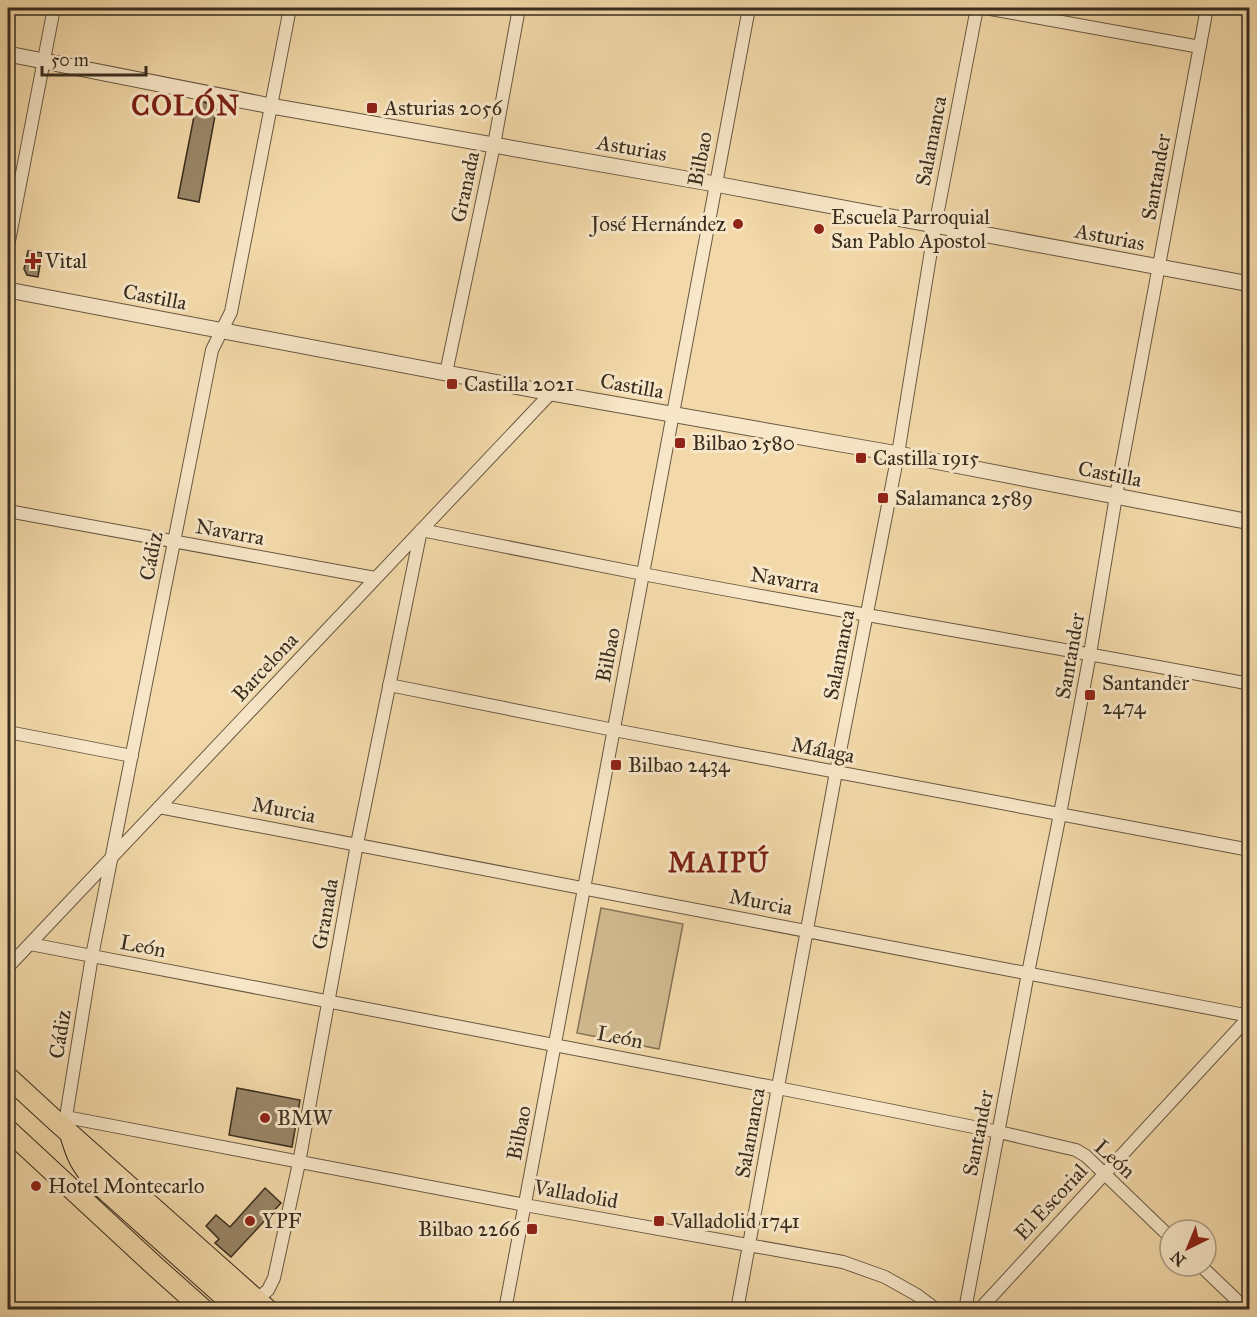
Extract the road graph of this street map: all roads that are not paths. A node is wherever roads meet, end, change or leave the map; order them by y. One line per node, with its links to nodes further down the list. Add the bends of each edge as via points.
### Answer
1 (54, 8): 10 (street)
2 (290, 8): 11 (street, Cádiz)
3 (519, 8): 12 (street, Granada)
4 (749, 8): 13 (street, Bilbao)
5 (977, 8): 14 (street, Salamanca)
6 (985, 8): 8 (street)
7 (1207, 8): 8 (street, Santander)
8 (1200, 47): 16 (street, Santander)
9 (8, 54): 10 (street, Asturias)
10 (43, 61): 11 (street, Asturias); 15 (street)
11 (271, 106): 12 (street, Asturias); 19 (street, Cádiz, via 231,312)
12 (494, 145): 13 (street, Asturias); 20 (street, Granada)
13 (715, 184): 14 (street, Asturias); 22 (street, Bilbao)
14 (935, 225): 16 (street, Asturias); 23 (street, Salamanca)
15 (8, 246)
16 (1159, 268): 17 (street, Asturias); 24 (street, Santander)
17 (1250, 284)
18 (8, 290): 19 (street, Castilla)
19 (222, 331): 20 (street, Castilla); 28 (street, Cádiz, via 212,350)
20 (446, 373): 21 (street, Castilla)
21 (551, 393): 22 (street, Castilla); 27 (street, Barcelona)
22 (673, 415): 23 (street, Castilla); 29 (street, Bilbao)
23 (898, 454): 24 (street, Castilla); 31 (street, Salamanca)
24 (1116, 496): 26 (street, Castilla); 32 (street, Santander)
25 (8, 511): 28 (street, Navarra)
26 (1250, 522)
27 (421, 530): 29 (street, Navarra); 30 (street, Barcelona); 34 (street, Granada)
28 (174, 542): 30 (street, Navarra); 37 (street, Cádiz)
29 (643, 574): 31 (street, Navarra); 35 (street, Bilbao)
30 (375, 579): 39 (street, Barcelona)
31 (867, 615): 32 (street, Navarra); 38 (street, Salamanca)
32 (1090, 654): 33 (street, Navarra); 40 (street, Santander)
33 (1250, 684)
34 (389, 685): 35 (street, Málaga); 41 (street, Granada)
35 (614, 730): 38 (street, Málaga); 44 (street, Bilbao)
36 (8, 732): 37 (street)
37 (132, 756): 43 (street, Cádiz)
38 (836, 772): 40 (street, Málaga); 45 (street, Salamanca)
39 (159, 807): 41 (street, Murcia); 43 (street, Barcelona)
40 (1060, 814): 42 (street, Málaga); 49 (street, Santander)
41 (357, 844): 44 (street, Murcia); 50 (street, Granada)
42 (1250, 850)
43 (112, 857): 46 (street, Barcelona); 47 (street, Cádiz)
44 (584, 888): 45 (street, Murcia); 52 (street, Bilbao)
45 (807, 931): 49 (street, Murcia); 54 (street, Salamanca)
46 (30, 944): 47 (street, León); 48 (street, Barcelona)
47 (92, 956): 50 (street, León); 55 (street, Cádiz)
48 (8, 967)
49 (1028, 973): 51 (street, Murcia); 57 (street, Santander)
50 (329, 1001): 52 (street, León); 58 (street, Granada)
51 (1250, 1016): 59 (street, El Escorial)
52 (555, 1045): 54 (street, León); 60 (street, Bilbao)
53 (8, 1077): 55 (main road)
54 (778, 1088): 57 (street, León); 62 (street, Salamanca)
55 (65, 1125): 58 (street, Valladolid); 64 (main road); 67 (main road, via 82,1166 92,1178)
56 (8, 1130): 66 (main road)
57 (999, 1132): 59 (street, León, via 1077,1150); 71 (street, Santander)
58 (299, 1163): 60 (street, Valladolid); 64 (street, Granada, via 274,1278)
59 (1104, 1174): 61 (street, León); 72 (street, El Escorial)
60 (525, 1205): 62 (street, Valladolid); 68 (street, Bilbao)
61 (1158, 1226)
62 (750, 1245): 69 (street, Salamanca); 70 (street, Valladolid, via 843,1262 885,1277)
63 (1214, 1278): 65 (street)
64 (263, 1304)
65 (1246, 1307)
66 (204, 1310)
67 (239, 1310)
68 (505, 1310)
69 (737, 1310)
70 (937, 1310)
71 (965, 1310)
72 (979, 1310)

